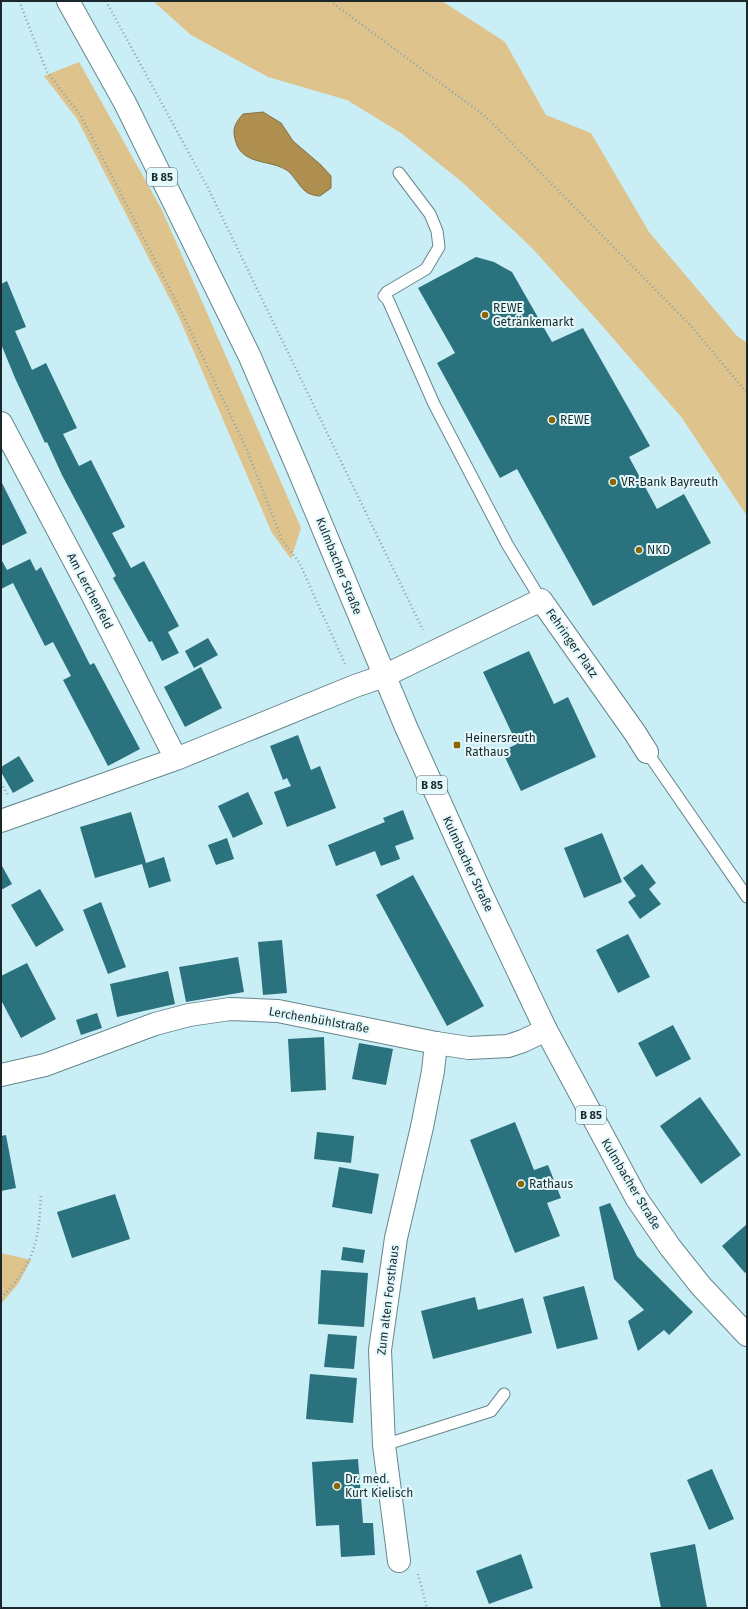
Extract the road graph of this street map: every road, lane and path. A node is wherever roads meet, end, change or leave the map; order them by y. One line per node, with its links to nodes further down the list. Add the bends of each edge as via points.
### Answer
1 (20, 1): 11 (path, via 47,72 81,116 182,313 247,450 282,540 299,562)
2 (68, 1): 10 (street, Kulmbacher Straße / B 85, via 125,103 250,357)
3 (106, 1): 9 (path, via 208,188)
4 (330, 1): 6 (path, via 485,116 692,326)
5 (399, 173): 8 (lane, via 430,214 437,230 439,247 426,269 384,296 437,411 507,544)
6 (747, 393)
7 (1, 423): 13 (street, Am Lerchenfeld)
8 (541, 600): 9 (street, Fehringer Platz); 12 (street, Fehringer Platz)
9 (434, 652): 10 (street, Fehringer Platz)
10 (384, 676): 11 (street); 16 (street, Kulmbacher Straße / B 85, via 480,892)
11 (355, 686): 13 (street)
12 (647, 752): 15 (lane)
13 (176, 759): 14 (street)
14 (1, 821)
15 (747, 897)
16 (546, 1030): 17 (street, Lerchenbühlstraße, via 523,1042 508,1046 469,1048); 21 (street, Kulmbacher Straße / B 85, via 637,1200 701,1286)
17 (436, 1043): 18 (street, Lerchenbühlstraße, via 278,1011 230,1009 189,1015 155,1024 45,1066); 23 (street, Zum alten Forsthaus, via 422,1127 396,1238 380,1350)
18 (1, 1075)
19 (41, 1193): 20 (path, via 36,1245 26,1268)
20 (1, 1298)
21 (747, 1335)
22 (504, 1394): 23 (lane, via 491,1411)
23 (384, 1445): 24 (street, Zum alten Forsthaus)
24 (399, 1561): 25 (path, via 411,1562 417,1568)
25 (427, 1608)

